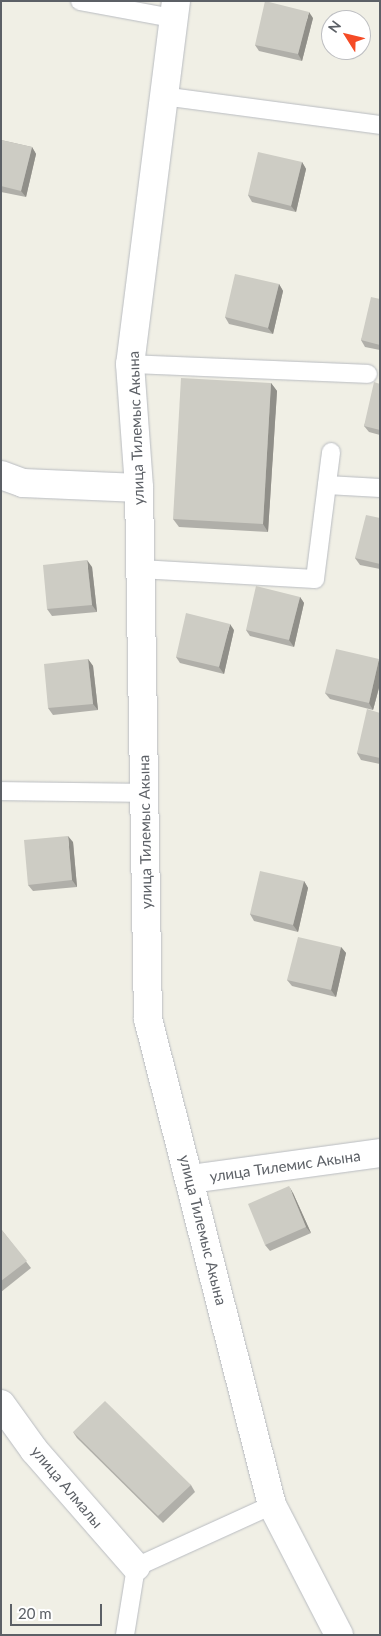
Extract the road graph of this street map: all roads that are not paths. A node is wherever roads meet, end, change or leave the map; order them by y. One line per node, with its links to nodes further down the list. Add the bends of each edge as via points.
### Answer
1 (80, 1): 2 (lane)
2 (174, 10): 3 (street, улица Тилемыс Акына)
3 (163, 96): 4 (lane); 5 (street, улица Тилемыс Акына)
4 (380, 125)
5 (130, 364): 6 (lane); 10 (street, улица Тилемыс Акына)
6 (368, 374)
7 (331, 452): 9 (lane)
8 (1, 475): 10 (street, via 23,483)
9 (327, 485): 11 (lane); 12 (lane, via 315,579)
10 (139, 488): 12 (street, улица Тилемыс Акына)
11 (380, 488)
12 (140, 569): 14 (street, улица Тилемыс Акына)
13 (1, 791): 14 (lane)
14 (144, 794): 16 (street, улица Тилемыс Акына, via 148,1019)
15 (380, 1153): 16 (street, улица Тилемис Акына)
16 (191, 1179): 18 (street, улица Тилемыс Акына)
17 (1, 1404): 19 (street, улица Алмалы, via 34,1450)
18 (272, 1504): 19 (lane); 21 (street, улица Тилемыс Акына)
19 (136, 1567): 20 (lane)
20 (125, 1635)
21 (339, 1635)

